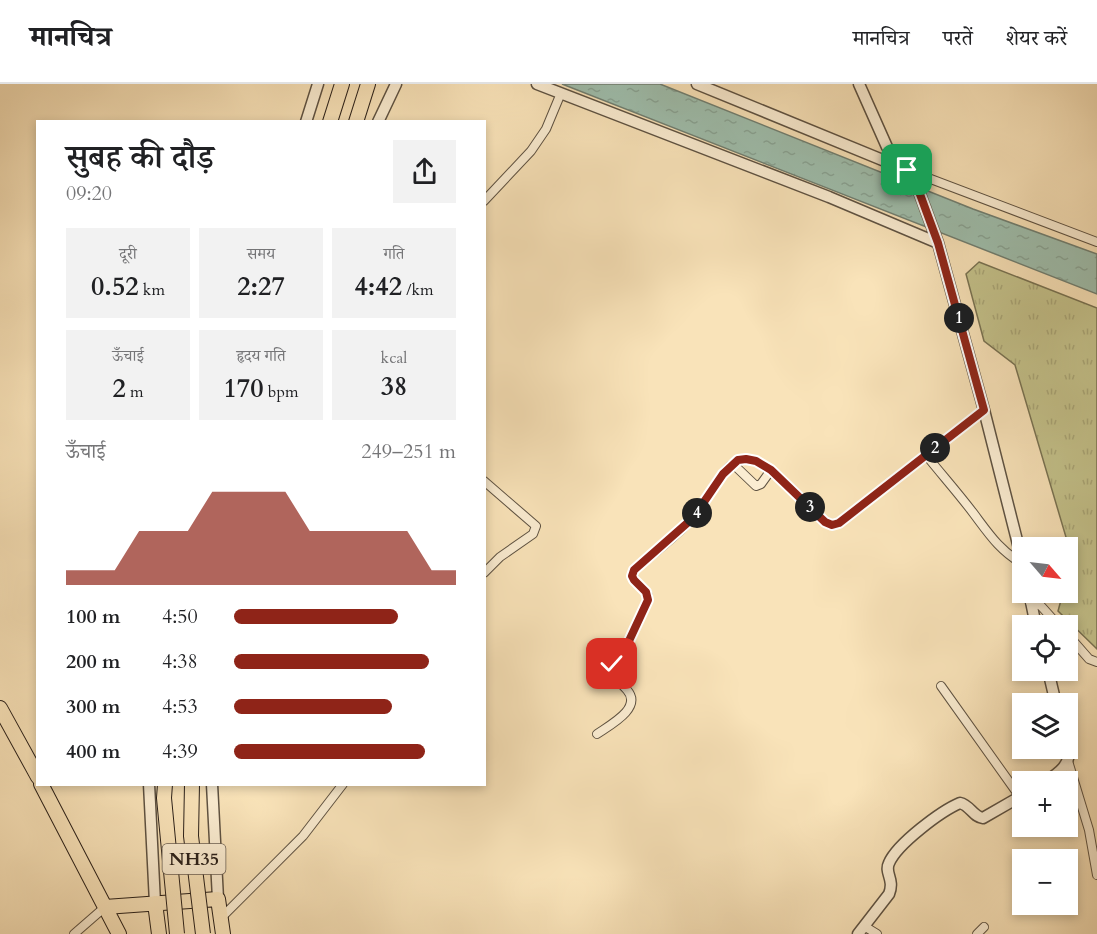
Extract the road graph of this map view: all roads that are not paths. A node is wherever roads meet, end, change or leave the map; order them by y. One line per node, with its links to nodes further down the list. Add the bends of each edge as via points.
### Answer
1 (318, 84): 9 (street)
2 (342, 84): 10 (main road)
3 (368, 84): 11 (main road)
4 (396, 84): 12 (street)
5 (537, 84): 8 (street)
6 (697, 84): 13 (street)
7 (859, 84): 13 (street, via 887,147)
8 (561, 93): 14 (street, via 546,129 531,151); 15 (street)
9 (307, 120)
10 (331, 120)
11 (357, 120)
12 (379, 120)
13 (910, 174): 15 (street); 16 (street)
14 (486, 199)
15 (936, 239): 17 (street)
16 (1097, 242)
17 (984, 410): 18 (street); 22 (street)
18 (926, 455): 20 (street, via 832,525); 23 (street, via 996,544)
19 (733, 464): 20 (street, via 746,459); 20 (street, via 756,486); 31 (street, via 693,518 634,570 632,576 648,600 628,643 610,668 631,695 632,704)
20 (771, 470)
21 (486, 484): 24 (street, via 536,526 533,534)
22 (1016, 537)
23 (1012, 558)
24 (486, 571)
25 (1037, 603): 26 (street)
26 (1049, 615)
27 (1078, 646): 28 (street)
28 (1097, 662)
29 (941, 686): 35 (street)
30 (0, 708): 34 (main road)
31 (597, 734)
32 (1068, 761): 33 (street); 43 (street, via 1089,830)
33 (1060, 771)
34 (36, 773)
35 (1012, 784)
36 (42, 786): 46 (main road)
37 (149, 786): 45 (street)
38 (165, 786): 53 (main road, NH35, bridge)
39 (192, 786): 54 (main road, NH35, bridge, via 191,836)
40 (212, 786): 44 (street)
41 (341, 786): 47 (street, via 303,836)
42 (1012, 801): 49 (street, via 983,818 960,803 913,835 889,863 889,894)
43 (1097, 875)
44 (218, 899): 45 (main road, NH35); 47 (main road, NH35)
45 (155, 903): 46 (main road, NH35); 52 (main road)
46 (105, 907): 50 (street); 51 (main road)
47 (221, 918): 55 (main road, NH35)
48 (984, 927): 57 (street)
49 (861, 930): 56 (street)
50 (74, 934)
51 (119, 934)
52 (159, 934)
53 (177, 934)
54 (204, 934)
55 (223, 934)
56 (877, 934)
57 (977, 934)

